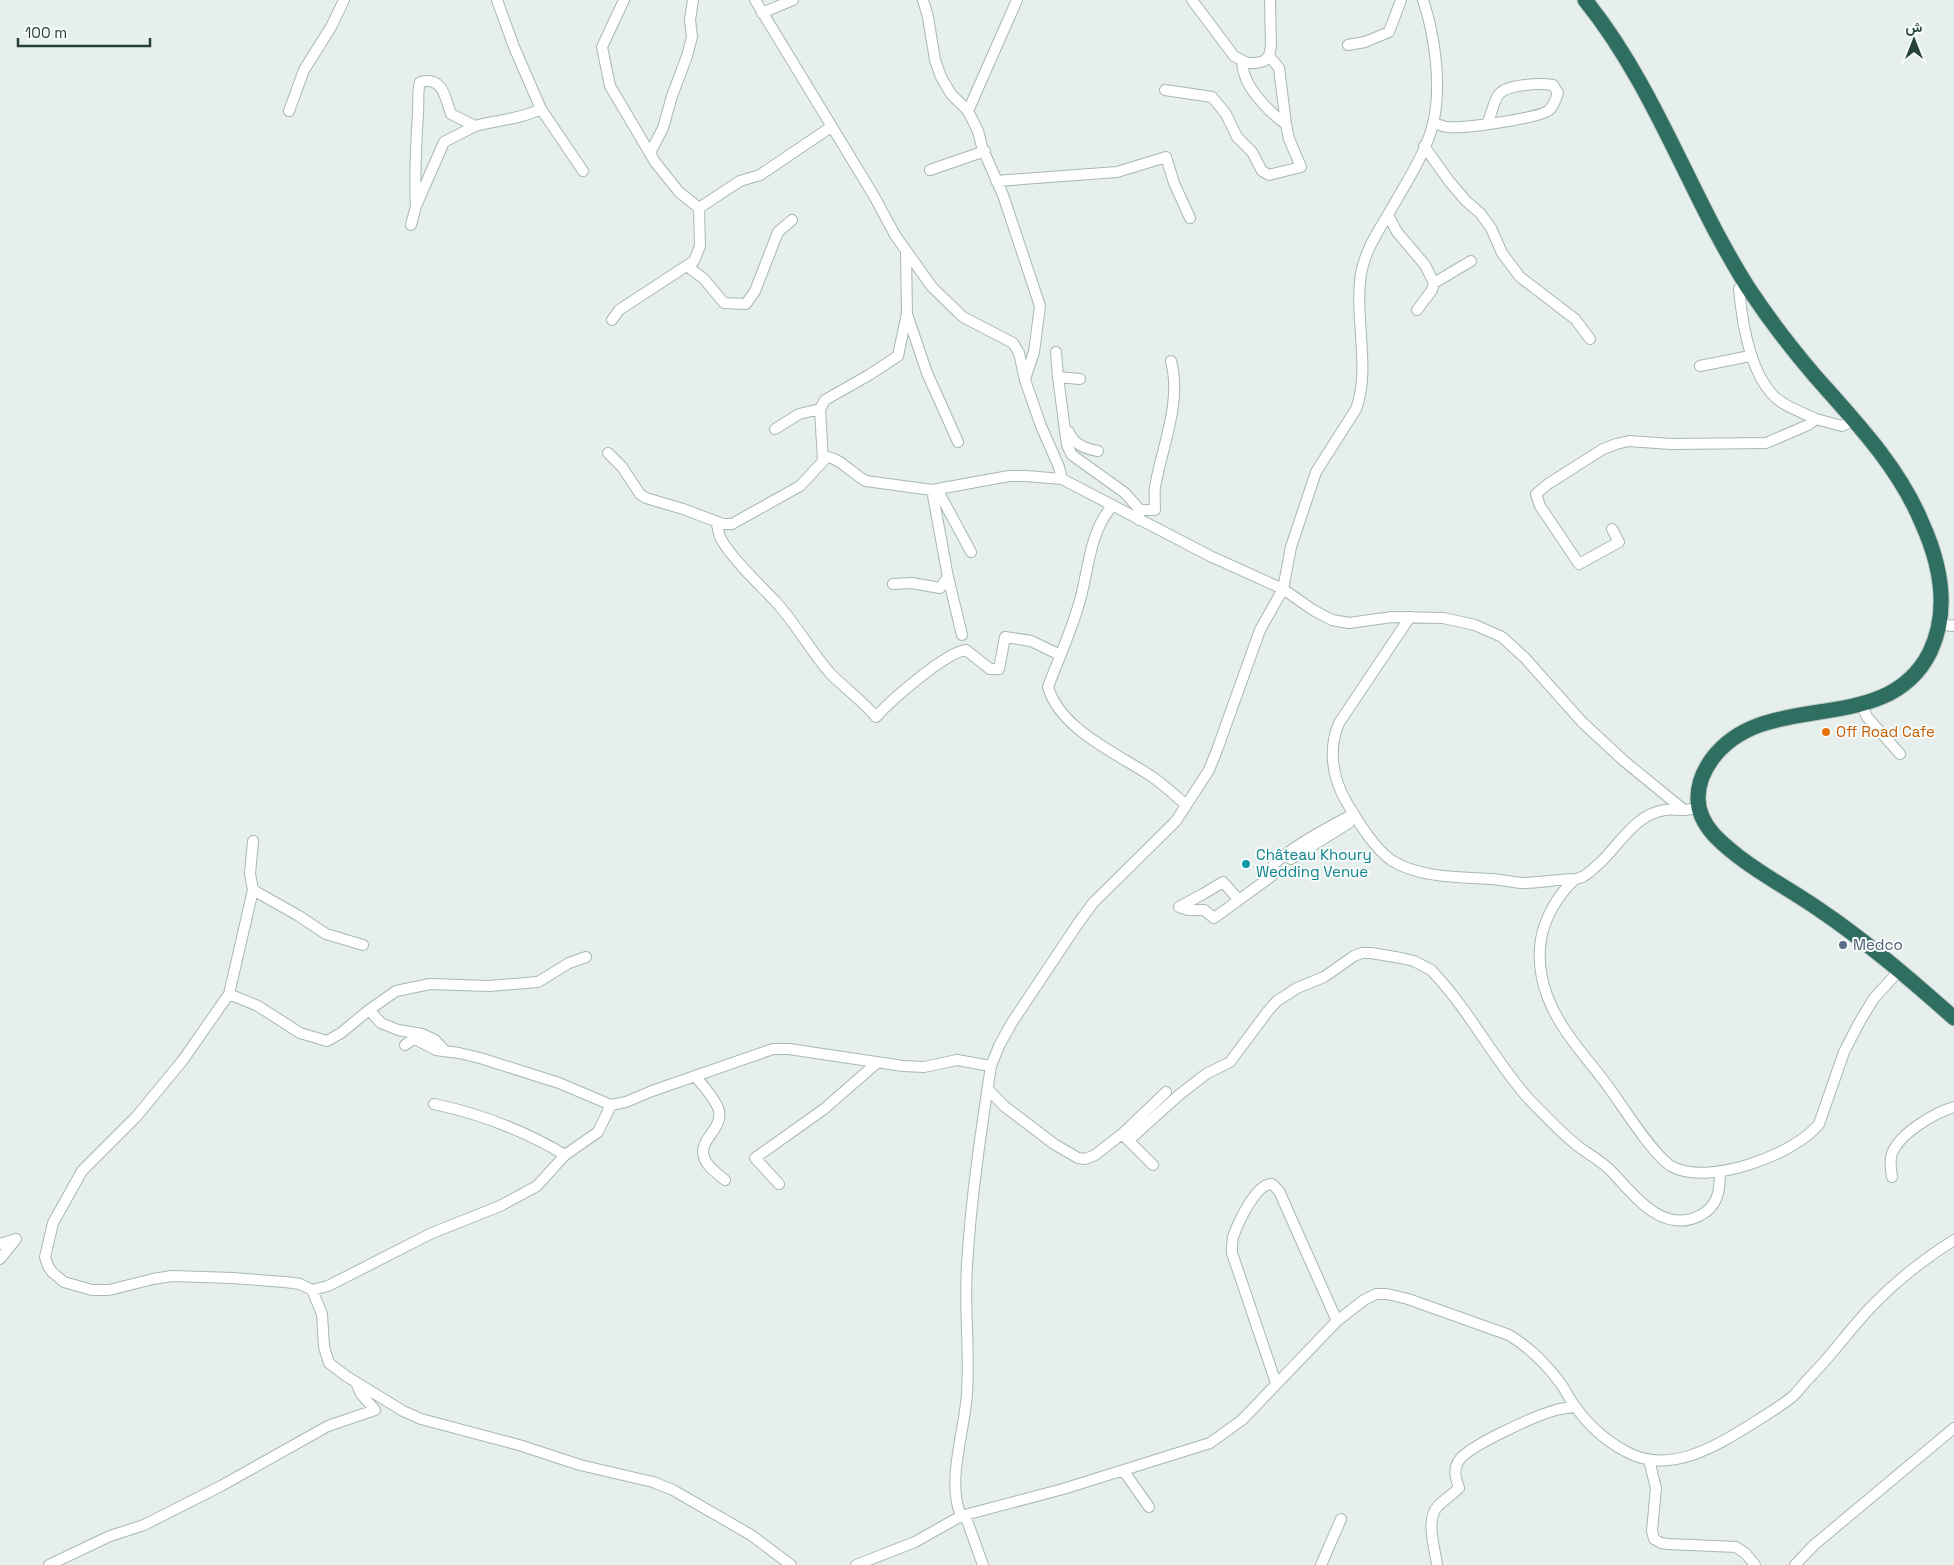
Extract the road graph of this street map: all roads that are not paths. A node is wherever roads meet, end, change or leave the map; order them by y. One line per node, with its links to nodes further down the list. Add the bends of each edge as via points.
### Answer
1 (344, 0): 20 (street, via 304,70)
2 (498, 0): 19 (street)
3 (624, 0): 29 (street, via 602,46 610,86)
4 (693, 0): 29 (street, via 692,37 687,56)
5 (755, 0): 14 (street)
6 (793, 0): 14 (street)
7 (924, 0): 21 (street, via 941,77 951,94)
8 (1017, 0): 21 (street)
9 (1192, 0): 17 (street, via 1234,56)
10 (1270, 0): 16 (street, via 1271,46)
11 (1401, 0): 15 (street, via 1389,32)
12 (1423, 0): 22 (street, via 1437,81)
13 (1585, 0): 42 (highway, via 1644,91)
14 (762, 13): 26 (street)
15 (1348, 45)
16 (1268, 56): 17 (street, via 1256,63); 23 (street, via 1279,68)
17 (1241, 60): 23 (street, via 1245,77 1266,108)
18 (1165, 90): 23 (street, via 1212,97 1226,114 1237,137 1252,152 1262,172 1269,175 1301,167)
19 (541, 109): 25 (street, via 525,116); 31 (street)
20 (290, 111)
21 (968, 111): 28 (street)
22 (1433, 123): 24 (street, via 1448,128); 27 (street)
23 (1286, 124)
24 (1487, 124): 24 (street, via 1548,112 1558,93 1553,85 1545,84 1504,90 1498,96)
25 (475, 126): 33 (street, via 444,142); 33 (street, via 451,114 443,90 436,82 420,82 414,178)
26 (831, 127): 34 (street, via 760,175 740,181); 39 (street)
27 (1424, 146): 35 (street); 47 (street, via 1449,181 1491,228 1502,253 1520,277 1575,319)
28 (985, 151): 30 (street); 32 (street)
29 (650, 153): 34 (street, via 679,192)
30 (930, 170)
31 (584, 171)
32 (996, 181): 36 (street, via 1117,172 1166,157); 53 (street, via 1040,306 1034,352)
33 (416, 206): 38 (street)
34 (699, 208): 41 (street, via 700,246 694,261)
35 (1388, 215): 43 (street, via 1397,232 1425,265); 74 (street, via 1366,253 1361,273 1360,399 1316,472 1292,547)
36 (1190, 218)
37 (792, 220): 41 (street, via 778,232 755,291 746,304 724,302 704,279)
38 (411, 225)
39 (906, 253): 45 (street); 53 (street, via 932,287 963,317 1013,343 1019,353)
40 (1471, 261): 43 (street)
41 (687, 266): 46 (street, via 619,310)
42 (1744, 282): 49 (street, via 1739,288 1740,301); 57 (highway, via 1790,346)
43 (1434, 283): 44 (street)
44 (1418, 310)
45 (907, 313): 55 (street, via 898,356 825,400); 60 (street, via 927,373)
46 (612, 320)
47 (1590, 339)
48 (1056, 352): 52 (street)
49 (1750, 356): 51 (street); 56 (street, via 1772,395)
50 (1171, 361): 67 (street, via 1174,394 1155,488 1155,510)
51 (1700, 366)
52 (1058, 377): 54 (street); 59 (street)
53 (1025, 380): 64 (street)
54 (1080, 380)
55 (820, 410): 58 (street, via 799,414); 63 (street)
56 (1816, 419): 57 (street, via 1842,426); 70 (street, via 1766,443 1616,444 1536,494 1540,506 1580,564 1619,542)
57 (1854, 420): 76 (highway, via 1896,475 1922,522 1930,544)
58 (775, 429)
59 (1065, 432): 61 (street, via 1069,432 1077,444); 67 (street, via 1072,455 1125,493)
60 (958, 442)
61 (1098, 451)
62 (608, 453): 69 (street, via 646,498)
63 (823, 461): 65 (street, via 832,458 866,482); 69 (street, via 800,486 732,524)
64 (1062, 479): 65 (street, via 1009,476); 66 (street)
65 (934, 489): 71 (street); 72 (street)
66 (1112, 506): 68 (street); 78 (street, via 1097,529 1082,596)
67 (1140, 510): 68 (street)
68 (1139, 520): 74 (street)
69 (716, 521): 78 (street, via 721,538 756,583 788,617 830,673 876,716 946,658 962,650 990,669 999,669 1005,636 1031,641)
70 (1612, 529)
71 (971, 552)
72 (948, 577): 73 (street, via 940,588 912,583); 77 (street)
73 (893, 584)
74 (1283, 589): 75 (street, via 1332,620 1349,623); 81 (street, via 1260,630 1218,750)
75 (1410, 617): 82 (street, via 1460,621 1502,636 1582,722 1624,761); 83 (street, via 1339,723 1334,736 1333,767 1342,795)
76 (1947, 624): 79 (highway, via 1908,680 1881,698)
77 (962, 635)
78 (1060, 655): 81 (street, via 1048,686 1060,712 1072,724 1153,777)
79 (1862, 705): 80 (street, via 1867,717); 82 (highway, via 1780,718 1738,735 1708,764)
80 (1900, 754)
81 (1186, 805): 99 (street, via 1176,821 1093,903 1011,1024)
82 (1691, 809): 87 (street, via 1664,810 1640,820 1592,870); 92 (highway, via 1711,833 1743,860 1834,920)
83 (1353, 814): 84 (street); 89 (street, via 1280,858 1274,864 1273,875)
84 (1363, 830): 86 (street, via 1348,822); 87 (street, via 1390,859 1425,872 1523,883)
85 (253, 841): 88 (street, via 250,874)
86 (1291, 859)
87 (1576, 879): 109 (street, via 1558,898 1541,940 1542,979 1548,999 1566,1030 1660,1157 1668,1165 1687,1172)
88 (253, 890): 90 (street, via 326,934); 93 (street)
89 (1238, 899): 89 (street, via 1214,918 1204,910 1178,907 1223,882)
90 (363, 945)
91 (586, 957): 94 (street, via 569,963 538,982 490,986 430,984 396,991)
92 (1900, 970): 95 (highway); 109 (street, via 1874,998 1858,1023 1844,1052 1823,1115 1813,1131 1795,1145 1772,1156)
93 (229, 994): 94 (street, via 258,1006 300,1033 327,1041); 116 (street, via 183,1060 136,1117 82,1171 53,1223 45,1257 52,1272 64,1282 92,1290 109,1290 172,1276 285,1282)
94 (369, 1010): 97 (street, via 381,1024 422,1034 435,1040)
95 (1954, 1018)
96 (405, 1045): 97 (street, via 417,1040)
97 (445, 1051): 104 (street, via 473,1056 559,1082)
98 (878, 1062): 99 (street, via 924,1067 957,1060); 100 (street, via 781,1049 760,1053); 112 (street, via 824,1109 755,1158)
99 (991, 1066): 101 (street)
100 (696, 1076): 104 (street); 111 (street, via 719,1111 718,1122 704,1144 704,1157)
101 (988, 1089): 106 (street, via 1004,1106 1078,1158 1091,1158); 125 (street, via 966,1266 968,1386 955,1483 958,1510)
102 (1166, 1092): 106 (street)
103 (434, 1104): 107 (street, via 489,1119)
104 (611, 1105): 107 (street, via 598,1132)
105 (1954, 1107): 110 (street, via 1931,1117 1900,1141 1891,1157)
106 (1126, 1137): 108 (street); 109 (street, via 1206,1074 1230,1062 1268,1011 1285,995 1324,977 1354,956 1371,953 1414,961 1431,970 1526,1096 1556,1127 1612,1171 1633,1195 1658,1215 1683,1222 1709,1210 1719,1192)
107 (566, 1155): 116 (street, via 537,1186 500,1206 424,1237 328,1286)
108 (1153, 1166)
109 (1720, 1172)
110 (1892, 1177)
111 (724, 1180)
112 (779, 1184)
113 (1954, 1240): 122 (street, via 1892,1287 1780,1407 1710,1449 1676,1458)
114 (0, 1244): 115 (street, via 16,1239)
115 (0, 1259)
116 (312, 1290): 118 (street, via 322,1314 326,1359)
117 (1337, 1320): 119 (street); 119 (street, via 1279,1191 1272,1184 1262,1186 1232,1239 1232,1253); 120 (street, via 1364,1300 1376,1294 1387,1294 1509,1334 1541,1360)
118 (356, 1382): 127 (street, via 361,1394 375,1410 328,1426 152,1521 110,1536); 128 (street, via 421,1420 673,1490 751,1535)
119 (1276, 1383): 123 (street, via 1242,1420 1214,1440)
120 (1575, 1407): 122 (street, via 1613,1444); 132 (street, via 1545,1413 1462,1455 1455,1467 1460,1488 1437,1506 1432,1515)
121 (1954, 1428): 134 (street, via 1814,1545)
122 (1649, 1460): 133 (street, via 1656,1488 1654,1539 1668,1544 1736,1546)
123 (1123, 1470): 124 (street); 125 (street)
124 (1149, 1506)
125 (963, 1516): 129 (street, via 915,1542); 130 (street)
126 (1341, 1519): 131 (street)
127 (48, 1565)
128 (791, 1565)
129 (856, 1565)
130 (983, 1565)
131 (1321, 1565)
132 (1437, 1565)
133 (1755, 1565)
134 (1795, 1565)

